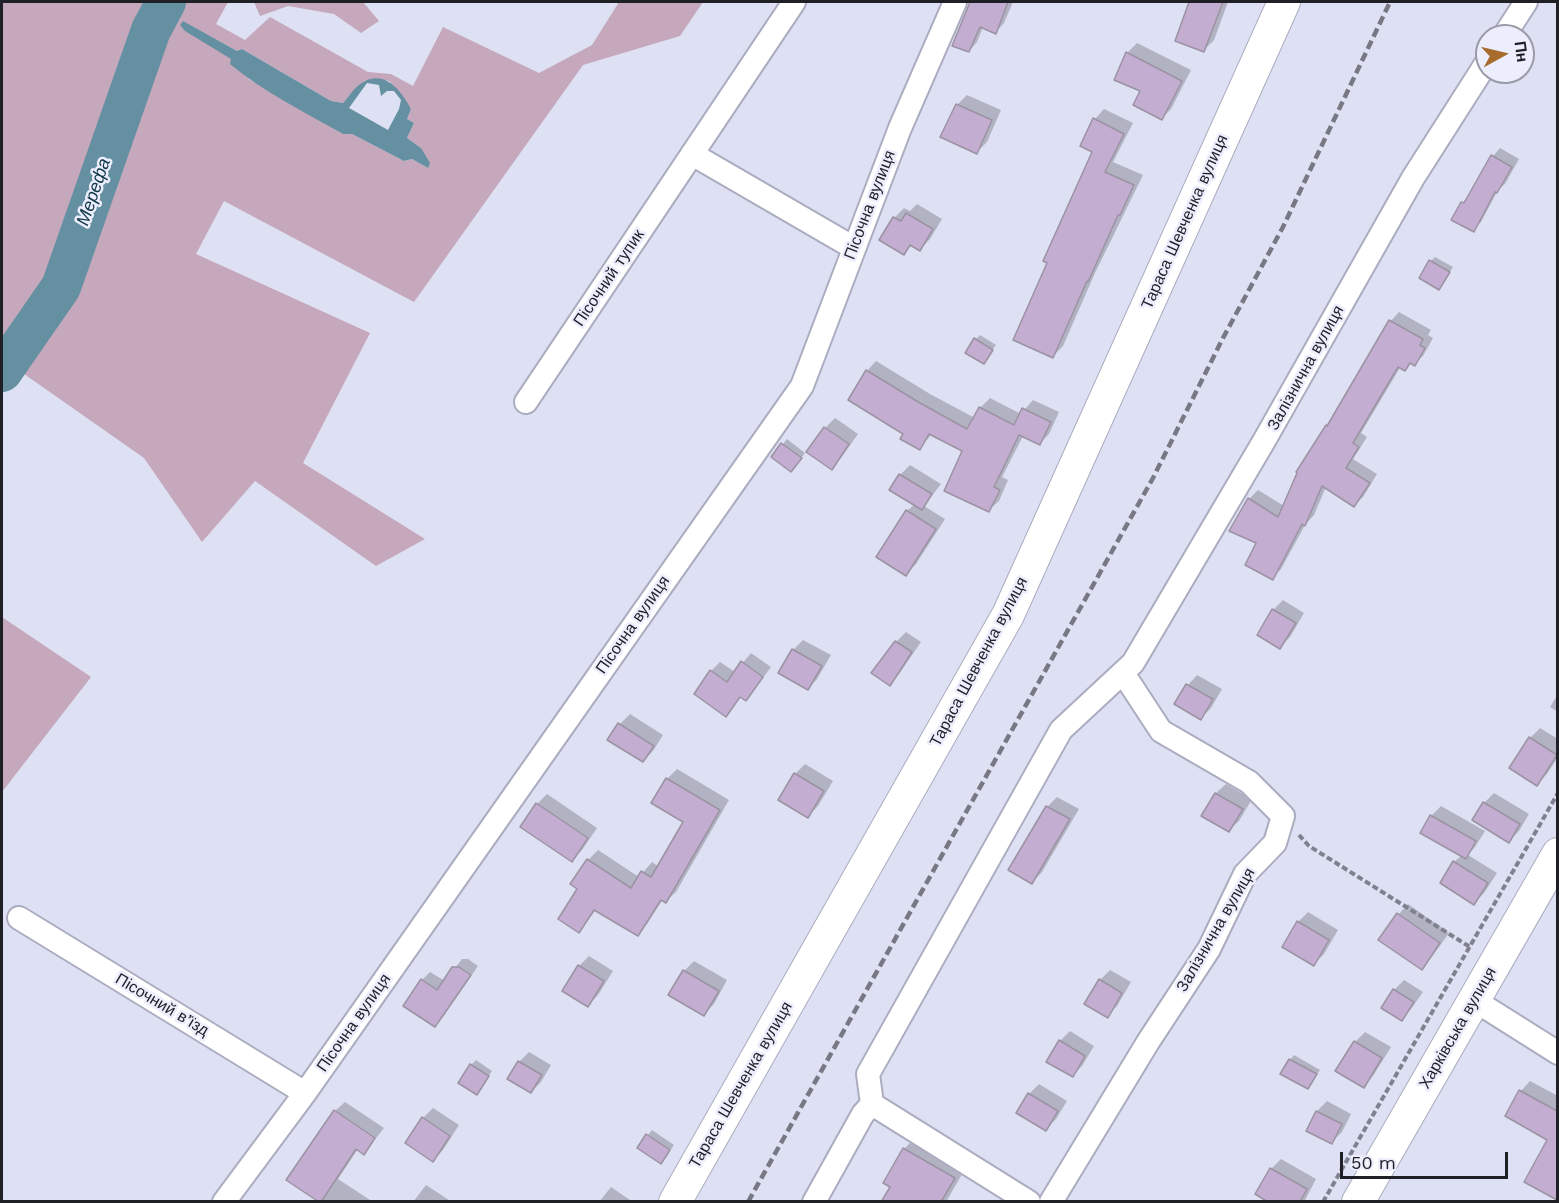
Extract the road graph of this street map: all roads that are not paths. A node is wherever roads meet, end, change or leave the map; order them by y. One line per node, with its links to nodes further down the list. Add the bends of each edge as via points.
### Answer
1 (794, 2): 7 (street, Пісочний тупик)
2 (955, 2): 8 (street, Пісочна вулиця, via 900,128)
3 (1284, 2): 18 (street, Тараса Шевченка вулиця, via 1008,615)
4 (1526, 2): 5 (street)
5 (1512, 24)
6 (1475, 81): 10 (street, Залізнична вулиця, via 1413,178 1264,441 1133,663)
7 (692, 154): 8 (street); 9 (street, Пісочний тупик)
8 (854, 248): 15 (street, Пісочна вулиця, via 802,386)
9 (526, 402)
10 (1123, 673): 16 (street, Залізнична вулиця, via 1061,730 868,1074); 21 (street, Залізнична вулиця, via 1161,731 1249,782 1283,816 1275,843 1245,874 1209,949)
11 (1557, 854): 13 (street, Харківська вулиця)
12 (19, 918): 15 (street, Пісочний в’їзд)
13 (1474, 1000): 14 (street); 22 (street, Харківська вулиця)
14 (1557, 1053)
15 (304, 1093): 17 (street, Пісочна вулиця)
16 (872, 1104): 19 (street); 20 (street)
17 (224, 1202)
18 (675, 1202)
19 (814, 1202)
20 (1029, 1202)
21 (1051, 1202)
22 (1358, 1202)

